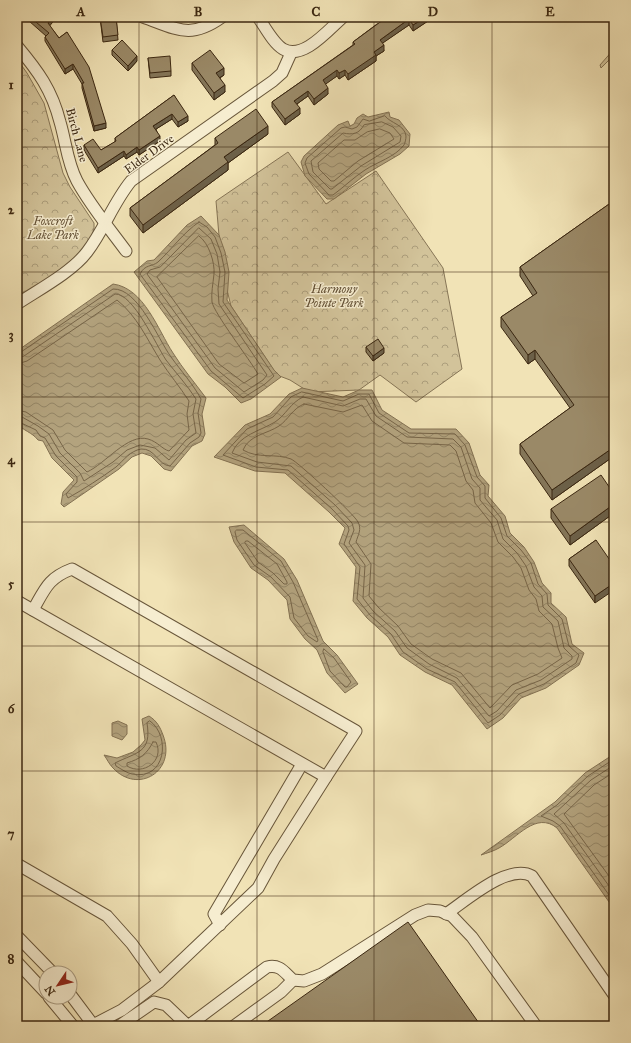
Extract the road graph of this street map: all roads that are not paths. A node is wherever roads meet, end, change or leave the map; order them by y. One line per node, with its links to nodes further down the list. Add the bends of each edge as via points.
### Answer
1 (143, 17): 2 (street, via 186,32 210,26)
2 (222, 17)
3 (258, 17): 6 (street, via 282,49)
4 (343, 17): 6 (street, via 311,45 300,52)
5 (17, 46): 7 (street, Birch Lane, via 38,70 51,94 66,153 76,180)
6 (291, 52): 7 (street, Elder Drive, via 282,73 273,81 131,181 119,196)
7 (106, 223): 8 (street, Birch Lane); 9 (street, Elder Drive, via 86,254)
8 (126, 251)
9 (17, 304)
10 (17, 601): 11 (street)
11 (33, 610): 12 (street); 13 (street, via 57,574 72,569 99,584 356,731)
12 (302, 764): 13 (street); 16 (street, via 214,914)
13 (326, 777): 16 (street, via 258,888)
14 (17, 864): 21 (street, via 107,916 132,944)
15 (446, 914): 20 (street, via 428,910 415,915 333,969 304,981); 24 (street, via 500,878 525,872 532,876); 33 (street, via 452,916 472,937)
16 (220, 925): 21 (street)
17 (17, 936): 19 (street)
18 (17, 962): 22 (street)
19 (45, 965)
20 (293, 980): 31 (street, via 280,967 268,967); 32 (street, via 281,992)
21 (159, 982): 23 (street)
22 (38, 984)
23 (147, 991): 25 (street); 29 (street, via 122,1010)
24 (614, 995)
25 (154, 1002): 30 (street); 31 (street, via 166,1004)
26 (56, 1005): 28 (street)
27 (78, 1005): 29 (street)
28 (73, 1026)
29 (93, 1026)
30 (119, 1026)
31 (188, 1026)
32 (234, 1026)
33 (536, 1026)

